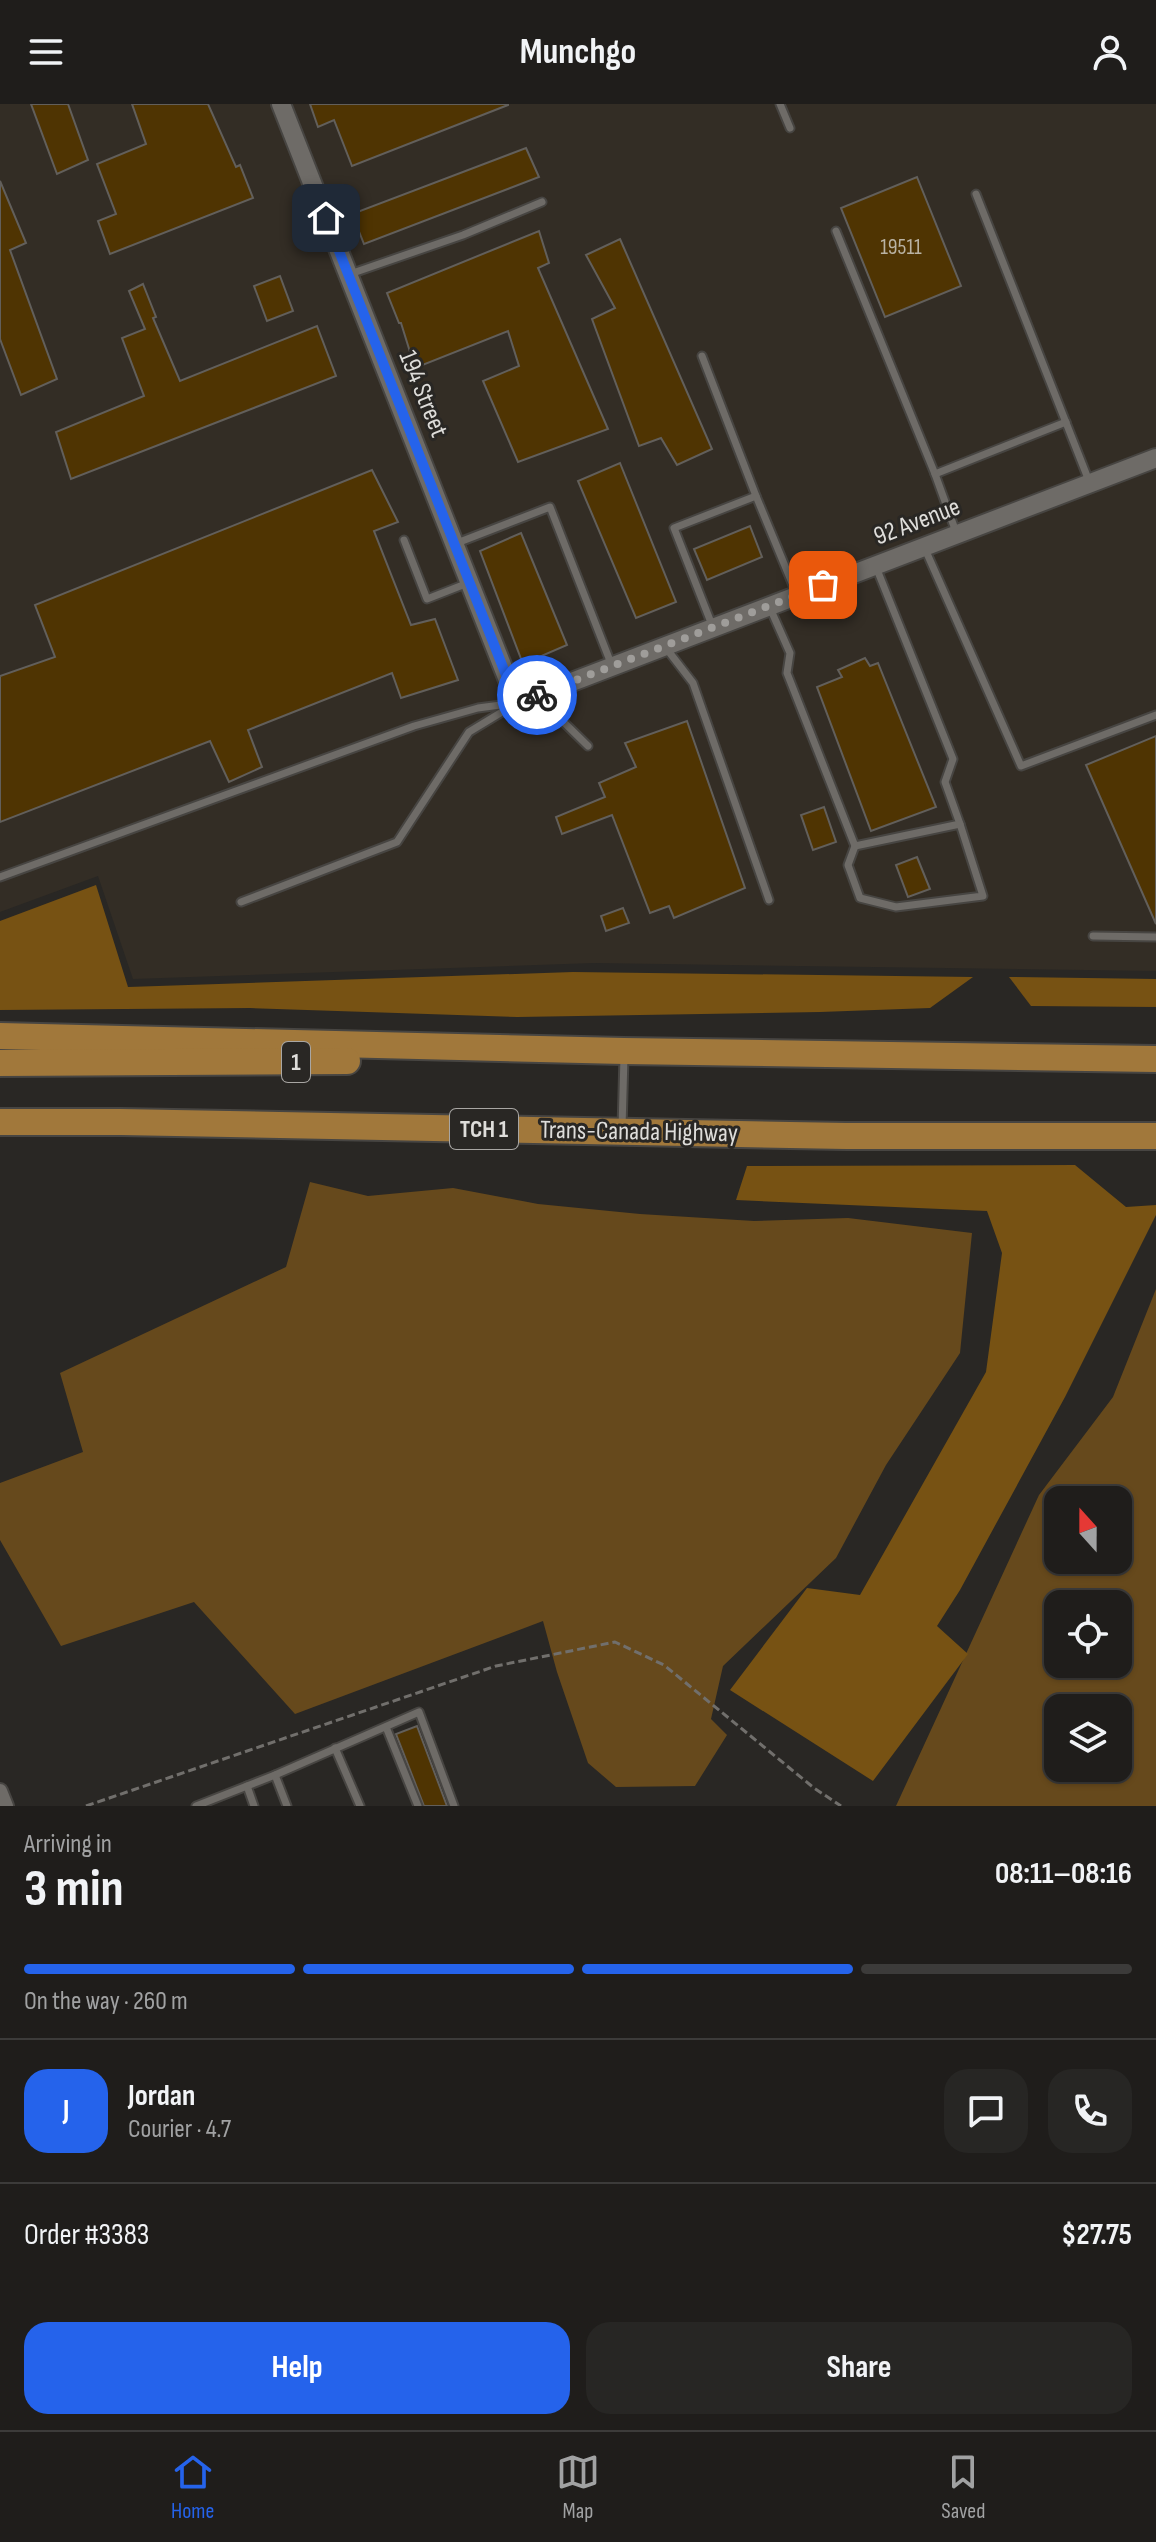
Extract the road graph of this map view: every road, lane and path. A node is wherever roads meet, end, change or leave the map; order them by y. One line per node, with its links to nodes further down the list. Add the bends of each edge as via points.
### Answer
1 (281, 104): 7 (street, 194 Street)
2 (780, 104): 3 (lane)
3 (790, 128)
4 (976, 194): 9 (lane)
5 (542, 202): 7 (lane)
6 (836, 231): 11 (lane)
7 (348, 275): 16 (street, 194 Street)
8 (702, 356): 13 (lane)
9 (1066, 422): 11 (lane); 12 (lane)
10 (1156, 458): 12 (street, 92 Avenue)
11 (935, 474): 14 (lane)
12 (1090, 483): 14 (street, 92 Avenue)
13 (756, 496): 20 (lane); 22 (lane, via 674,528)
14 (957, 534): 17 (street, 92 Avenue)
15 (404, 540): 19 (lane, via 427,599)
16 (455, 544): 19 (street, 194 Street); 24 (lane, via 550,507)
17 (924, 547): 18 (street, 92 Avenue); 27 (lane, via 1021,766)
18 (875, 565): 20 (street, 92 Avenue); 29 (lane, via 953,759 945,782)
19 (470, 582): 26 (street, 194 Street)
20 (797, 595): 21 (street, 92 Avenue)
21 (770, 606): 22 (street, 92 Avenue); 30 (lane, via 790,653 787,673)
22 (713, 628): 23 (street, 92 Avenue)
23 (664, 646): 24 (street, 92 Avenue); 32 (lane, via 693,683)
24 (612, 666): 25 (street, 92 Avenue)
25 (536, 695): 26 (street, 92 Avenue); 28 (lane)
26 (517, 703): 31 (lane, via 414,726); 33 (lane, via 469,732 397,842)
27 (1156, 715)
28 (588, 746)
29 (960, 824): 30 (lane); 30 (lane, via 983,896 896,907 860,898 848,865)
30 (855, 846)
31 (0, 877)
32 (769, 900)
33 (241, 902)
34 (1093, 936): 35 (lane)
35 (1156, 937)
36 (0, 1036): 37 (highway)
37 (591, 1050): 38 (highway); 40 (highway, 1, via 408,1060)
38 (624, 1051): 39 (highway); 44 (lane)
39 (1156, 1059)
40 (0, 1063)
41 (0, 1114): 43 (highway, Trans-Canada Highway)
42 (0, 1122): 43 (highway, Trans-Canada Highway / TCH 1)
43 (121, 1122): 44 (highway, Trans-Canada Highway / TCH 1)
44 (622, 1132): 45 (highway, Trans-Canada Highway / TCH 1)
45 (1156, 1136)
46 (386, 1727): 47 (lane); 58 (lane); 59 (lane, via 419,1712)
47 (335, 1748): 48 (lane); 57 (lane)
48 (275, 1775): 49 (lane); 56 (lane)
49 (247, 1786): 51 (lane); 55 (lane)
50 (0, 1791): 52 (street)
51 (206, 1804): 54 (lane)
52 (6, 1806)
53 (86, 1806): 60 (path, via 496,1666 615,1642 664,1665)
54 (196, 1806)
55 (254, 1806)
56 (287, 1806)
57 (360, 1806)
58 (418, 1806)
59 (454, 1806)
60 (841, 1806)

